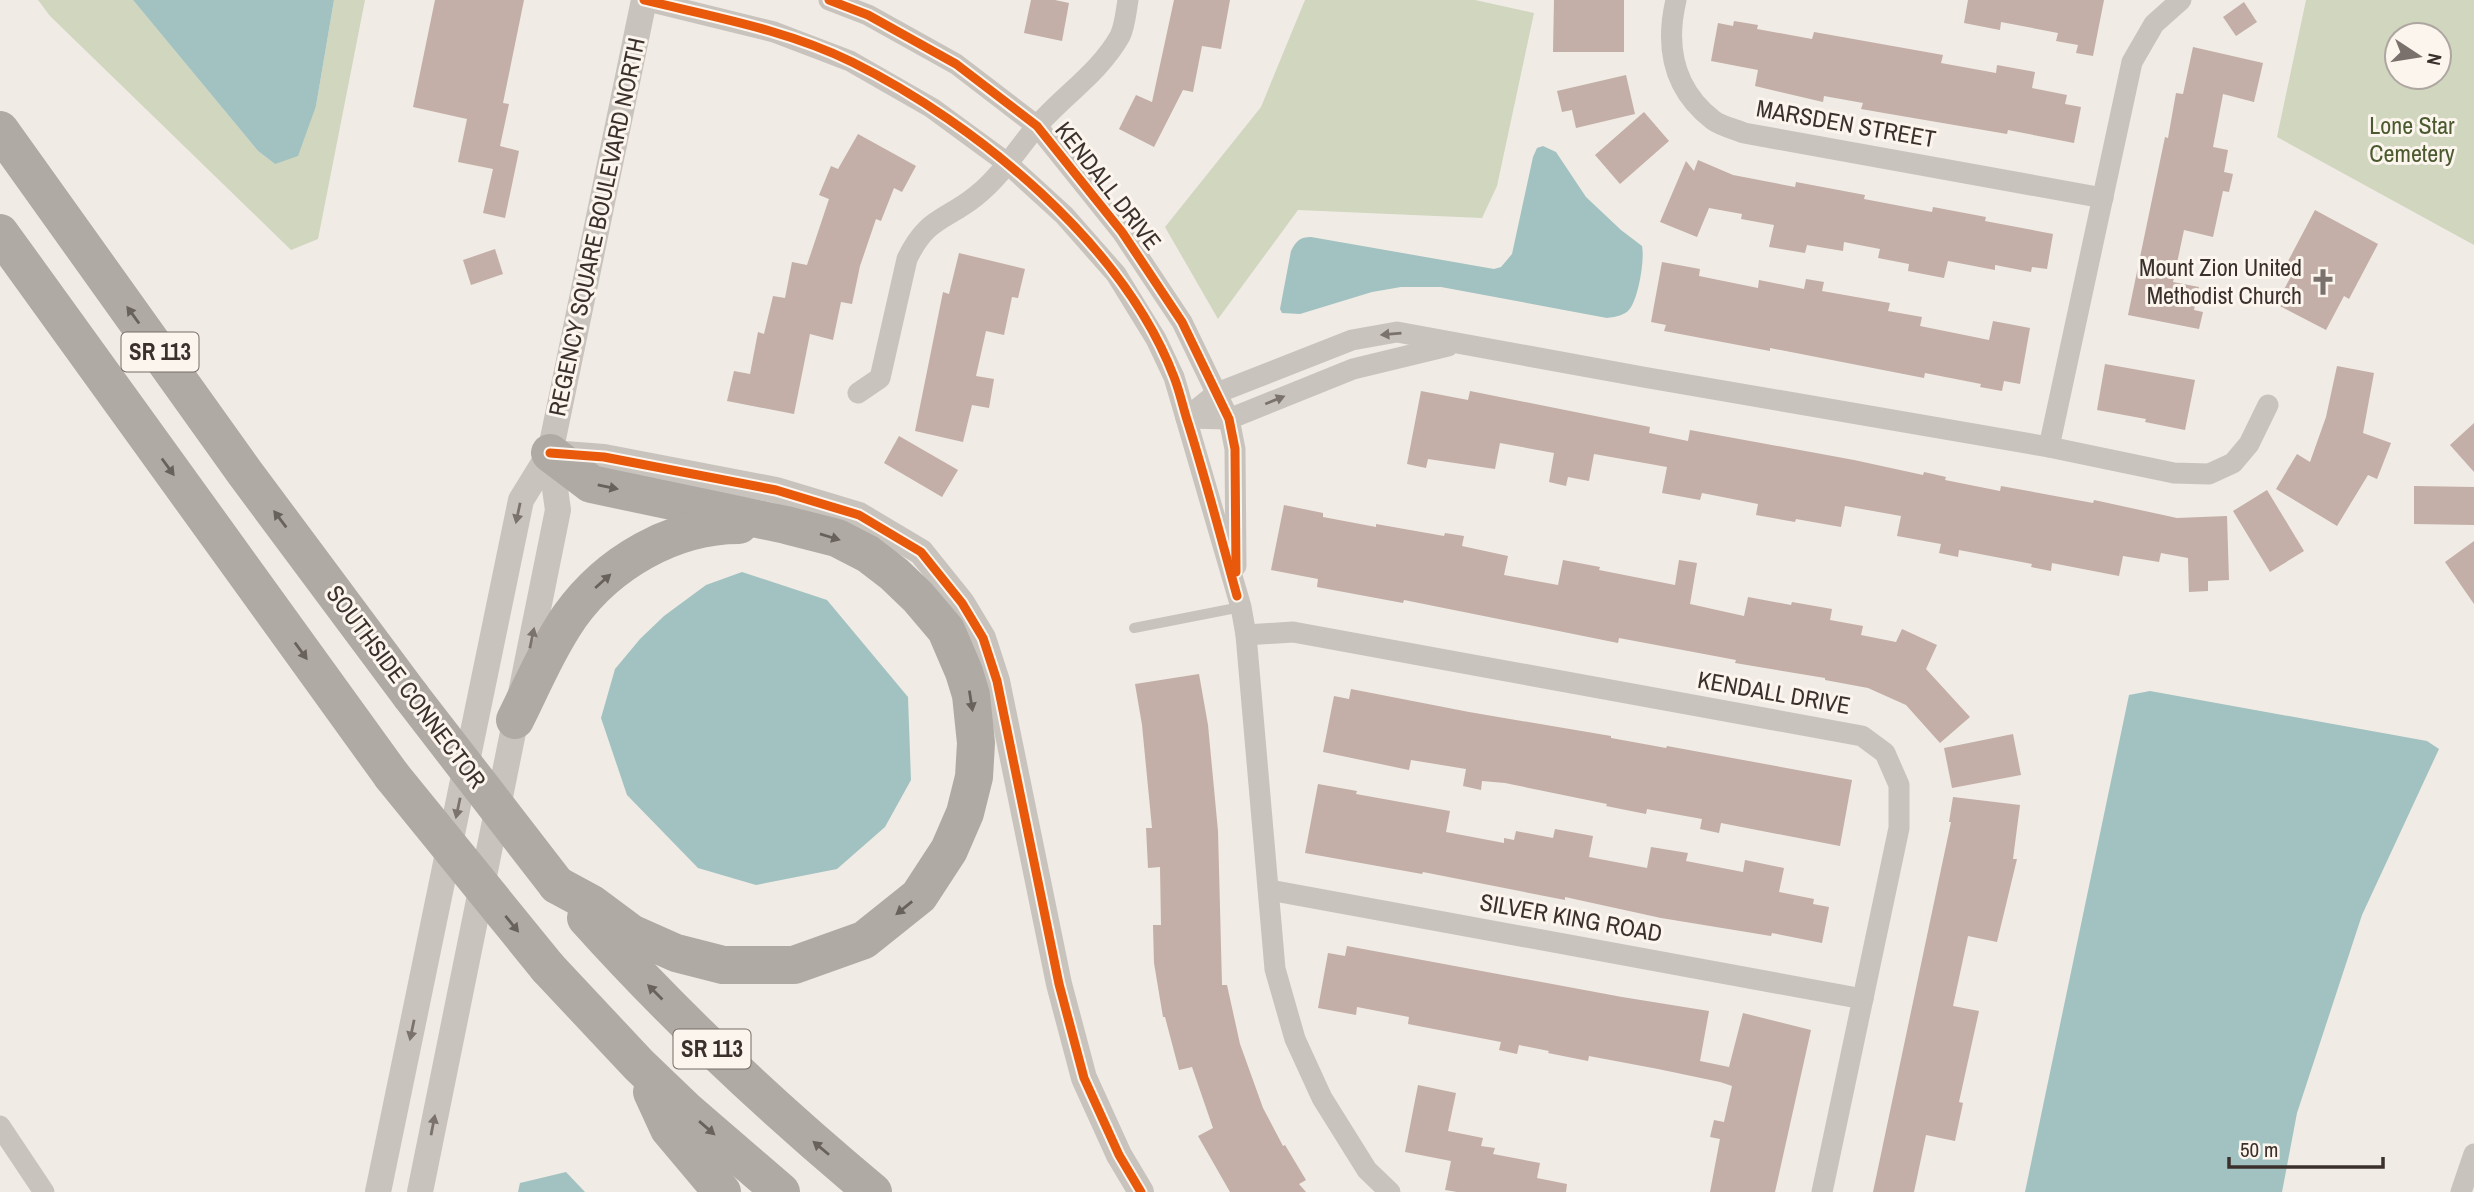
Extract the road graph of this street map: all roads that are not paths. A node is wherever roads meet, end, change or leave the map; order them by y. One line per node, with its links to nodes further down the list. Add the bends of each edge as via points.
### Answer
1 (644, 0): 9 (street, KENDALL DRIVE, via 774,32 850,61 932,107); 21 (street, REGENCY SQUARE BOULEVARD NORTH)
2 (830, 0): 6 (street, KENDALL DRIVE)
3 (1128, 0): 7 (street, via 1122,34 1111,50)
4 (1676, 0): 10 (street, MARSDEN STREET, via 1671,50 1676,74 1693,100 1715,121 1744,133)
5 (2181, 0): 10 (street, via 2154,24 2132,62)
6 (873, 7): 7 (street, KENDALL DRIVE)
7 (1037, 126): 9 (street); 15 (street, KENDALL DRIVE, via 1122,232 1182,322)
8 (0, 130): 27 (highway, SOUTHSIDE CONNECTOR / SR 113, one-way to 8, bridge, via 245,473)
9 (1007, 163): 14 (street, via 976,196 930,225 915,243 880,378); 18 (street, KENDALL DRIVE, via 1064,215 1116,274 1156,339)
10 (2104, 198): 20 (street)
11 (0, 233): 17 (highway, SR 113)
12 (0, 270): 17 (highway, via 50,332)
13 (1458, 344): 15 (street, one-way to 15, via 1397,332 1352,340); 19 (street, one-way to 13, via 1353,369); 20 (street)
14 (858, 393)
15 (1217, 393): 18 (street); 19 (street, KENDALL DRIVE)
16 (2268, 405): 20 (street, via 2249,444 2233,463 2209,474 2174,473)
17 (128, 412): 30 (highway, SR 113, one-way to 30, bridge, via 392,776 548,968)
18 (1186, 418): 19 (street); 23 (street, KENDALL DRIVE)
19 (1229, 419): 23 (street, KENDALL DRIVE, via 1235,449)
20 (2049, 447)
21 (550, 453): 22 (highway, one-way to 22, via 591,484); 26 (street, REGENCY SQUARE BOULEVARD NORTH, one-way to 21, via 558,510); 34 (street, REGENCY SQUARE BOULEVARD NORTH, one-way to 34, via 521,500); 39 (street, via 604,457 762,488 859,514 921,552 962,603 983,638 997,681 1056,971 1084,1078)
22 (786, 525): 26 (highway, one-way to 22, via 570,616 618,567 691,531 726,525); 27 (highway, one-way to 27, via 837,538 868,554 918,597 946,630 971,695 976,743 965,813 949,850 919,896 864,940 794,965 723,965 676,953 631,933)
23 (1239, 601): 24 (lane); 25 (street, KENDALL DRIVE)
24 (1134, 628)
25 (1246, 635): 28 (street, KENDALL DRIVE); 29 (street, KENDALL DRIVE, via 1293,632 1862,736 1885,753 1899,785 1899,828)
26 (515, 720): 35 (street, REGENCY SQUARE BOULEVARD NORTH, one-way to 26)
27 (562, 888): 38 (highway, SOUTHSIDE CONNECTOR / SR 113, one-way to 27, via 792,1125 700,1038)
28 (1270, 890): 29 (street, SILVER KING ROAD); 40 (street, KENDALL DRIVE, via 1275,969 1295,1039 1341,1129 1367,1170)
29 (1863, 999): 41 (street, KENDALL DRIVE)
30 (639, 1065): 36 (highway, via 669,1129); 37 (highway, SR 113, one-way to 37)
31 (0, 1126): 33 (street)
32 (2474, 1154): 42 (street)
33 (44, 1192)
34 (378, 1192)
35 (420, 1192)
36 (722, 1192)
37 (781, 1192)
38 (873, 1192)
39 (1141, 1192)
40 (1390, 1192)
41 (1822, 1192)
42 (2461, 1192)

